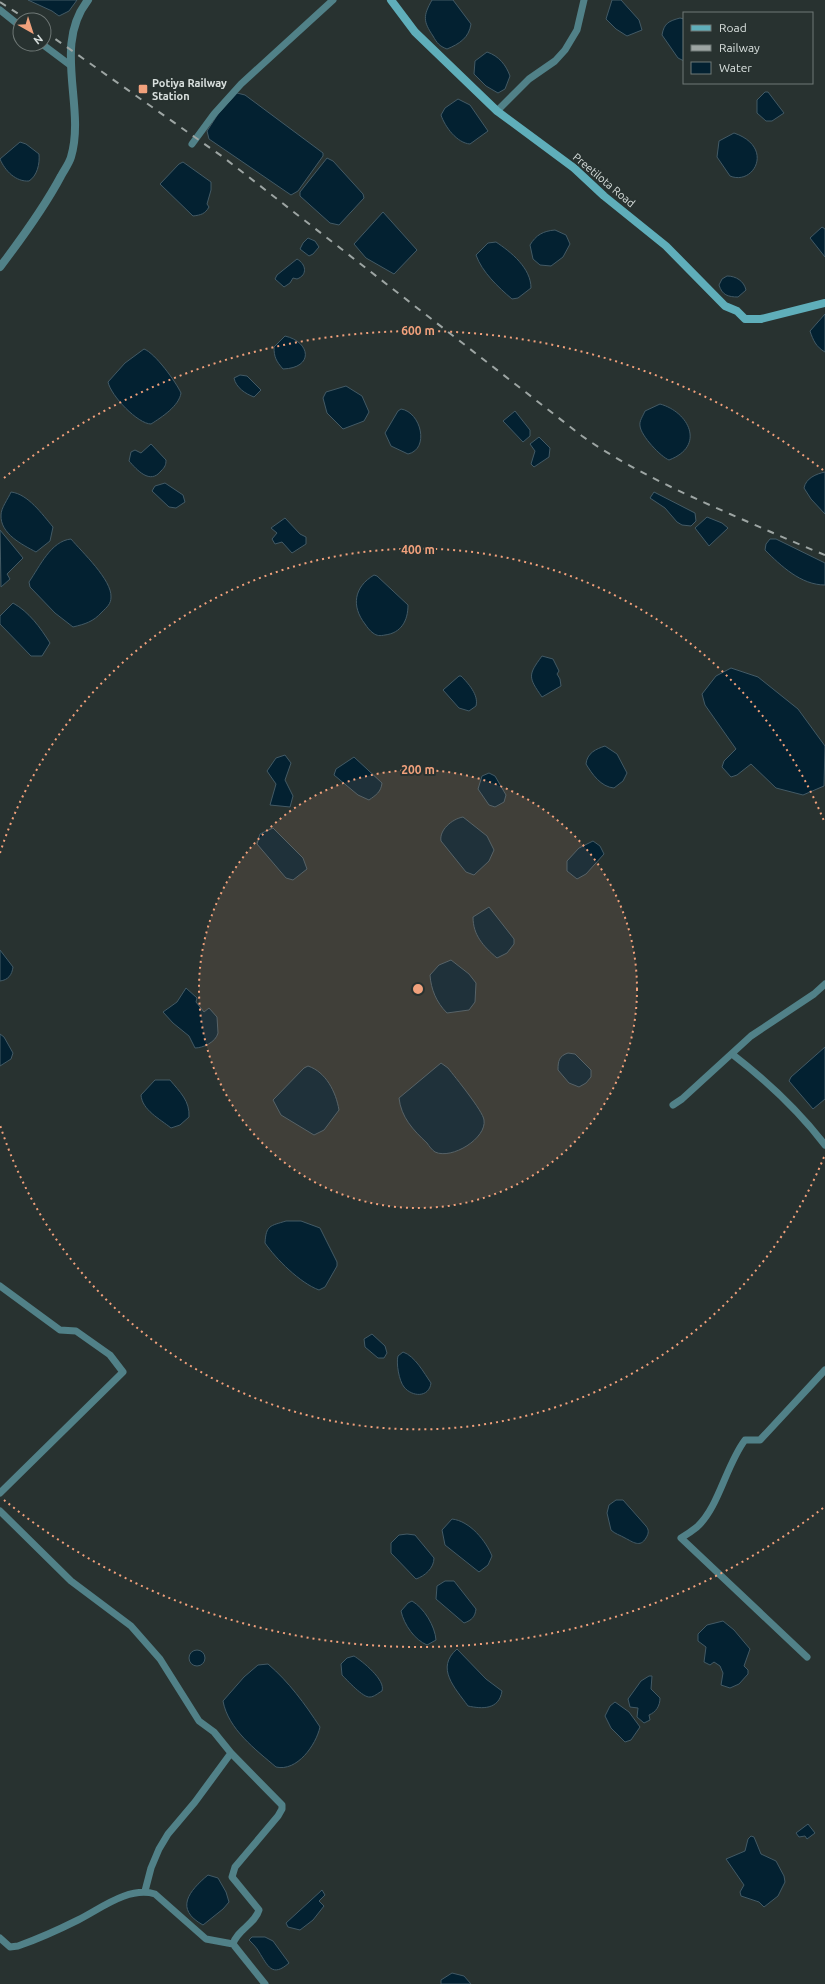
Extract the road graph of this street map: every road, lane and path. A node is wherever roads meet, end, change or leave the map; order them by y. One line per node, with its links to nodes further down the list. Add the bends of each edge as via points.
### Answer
1 (88, 0): 8 (street, via 79,12)
2 (332, 0): 10 (street, via 241,84)
3 (391, 0): 9 (main road, Preetilota Road, via 415,32)
4 (584, 0): 9 (street, via 577,30 565,50)
5 (0, 10): 6 (street)
6 (12, 20)
7 (52, 52): 8 (street)
8 (70, 65): 11 (street, via 76,120 71,158 54,190)
9 (496, 111): 12 (main road, Preetilota Road, via 574,168 666,246 725,306 737,311 745,319 767,318)
10 (192, 144)
11 (0, 267)
12 (825, 303)
13 (825, 984): 14 (street, via 751,1036)
14 (732, 1054): 15 (street, via 682,1100); 16 (street, via 764,1079 806,1121)
15 (673, 1105)
16 (825, 1145)
17 (0, 1286): 19 (street, via 60,1330 76,1331 110,1355 123,1372)
18 (825, 1370): 21 (street, via 760,1440 745,1440 736,1452 711,1508 698,1527 681,1538)
19 (0, 1493)
20 (0, 1511): 22 (street, via 71,1581 131,1626 165,1666 198,1721 214,1732)
21 (807, 1657)
22 (231, 1753): 23 (street, via 168,1834 159,1849); 25 (street, via 282,1805 282,1809 235,1867 232,1877 259,1910 258,1915 234,1938)
23 (145, 1891): 24 (street, via 120,1898 78,1920 18,1946 10,1948); 25 (street, via 155,1894 206,1939)
24 (0, 1938)
25 (233, 1944): 26 (street)
26 (266, 1984)

